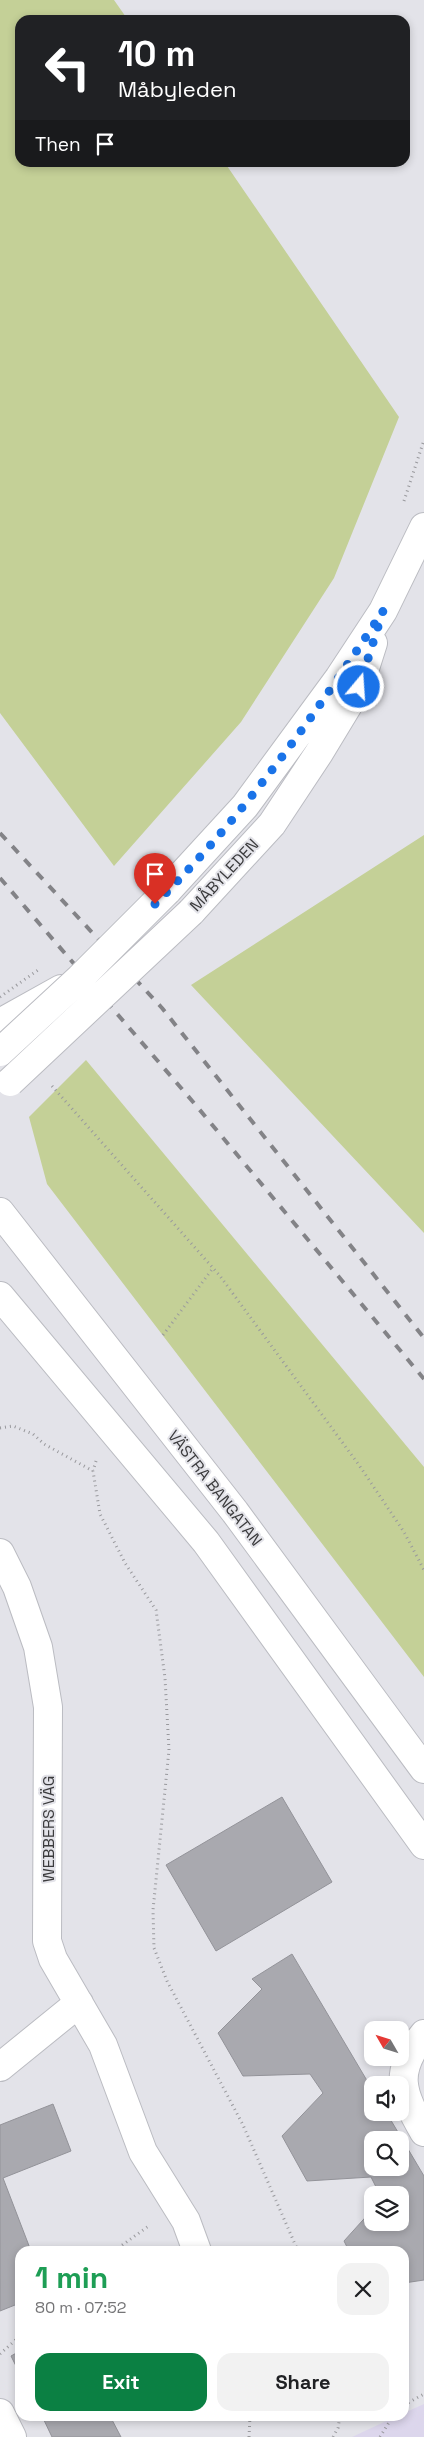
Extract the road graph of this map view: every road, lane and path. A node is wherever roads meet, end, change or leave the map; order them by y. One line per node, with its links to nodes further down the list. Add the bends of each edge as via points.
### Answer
1 (424, 527): 2 (street, MÅBYLEDEN)
2 (383, 611): 3 (street, MÅBYLEDEN, bridge, via 334,686 245,806 167,891); 6 (street, MÅBYLEDEN, bridge, via 359,687 272,824 192,912)
3 (80, 978): 4 (street, bridge); 5 (street, MÅBYLEDEN, bridge)
4 (0, 1023)
5 (0, 1052)
6 (5, 1087)
7 (64, 1100): 9 (path)
8 (0, 1212): 17 (street, VÄSTRA BANGATAN, via 235,1512)
9 (213, 1268): 11 (path); 16 (path, via 359,1465 404,1532)
10 (0, 1296): 18 (street, via 206,1542)
11 (162, 1335)
12 (0, 1428): 14 (path, via 13,1426 33,1434 44,1444)
13 (98, 1453): 14 (path)
14 (93, 1471): 26 (path, via 100,1514 125,1563 156,1610 166,1678 169,1750 153,1910 154,1948 167,1981 243,2125)
15 (0, 1553): 19 (street, WEBBERS VÄG, via 17,1587 38,1647 48,1707 48,1940 53,1959)
16 (424, 1570)
17 (424, 1769)
18 (424, 1845)
19 (79, 2003): 21 (street); 23 (street, WEBBERS VÄG, via 103,2044 143,2152)
20 (424, 2034): 22 (street, via 411,2050 402,2079 408,2105)
21 (0, 2067)
22 (424, 2132)
23 (176, 2205): 24 (path); 25 (street, WEBBERS VÄG)
24 (121, 2246)
25 (195, 2246)
26 (296, 2246)
27 (15, 2340): 28 (path)
28 (0, 2354)
29 (424, 2394): 30 (path)
30 (409, 2402)
31 (0, 2413): 35 (street)
32 (250, 2421): 36 (path)
33 (339, 2421): 37 (path)
34 (389, 2421): 38 (path)
35 (12, 2437)
36 (249, 2437)
37 (333, 2437)
38 (380, 2437)

